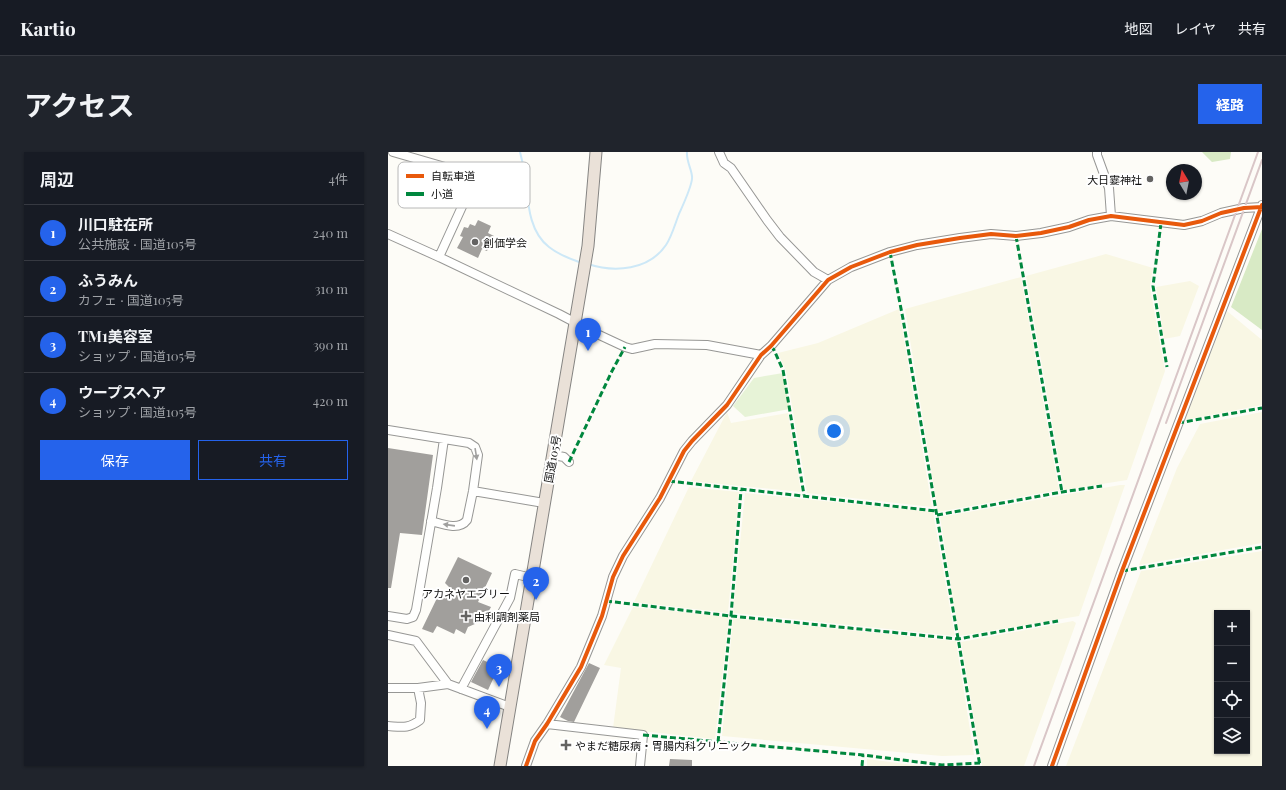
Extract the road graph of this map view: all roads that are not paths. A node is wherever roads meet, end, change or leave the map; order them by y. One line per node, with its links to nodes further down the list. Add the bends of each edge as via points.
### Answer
1 (393, 152): 5 (street)
2 (596, 152): 12 (highway, 国道105号, via 588,246)
3 (719, 152): 11 (street, via 724,163 731,168 780,237 814,272)
4 (1097, 152): 8 (street, via 1109,188)
5 (428, 162)
6 (1262, 206): 8 (street, via 1221,213 1184,225); 34 (street, via 1122,571)
7 (461, 208): 10 (street)
8 (1111, 216): 11 (street, via 1041,233 1016,236 991,234 918,245 890,252 851,267)
9 (388, 234): 10 (street)
10 (439, 257): 12 (street)
11 (828, 280): 13 (street)
12 (575, 322): 13 (street, via 632,349 655,344 707,345); 16 (highway, 国道105号)
13 (761, 355): 29 (street, via 727,405 684,451 660,498 623,556 581,667)
14 (388, 430): 15 (street)
15 (444, 439): 18 (street, one-way to 18, via 468,443 475,447 478,455); 20 (street)
16 (553, 455): 17 (street); 19 (highway, 国道105号)
17 (569, 462)
18 (473, 490): 19 (street); 20 (street, one-way to 20, via 464,524 447,526)
19 (544, 503): 21 (highway, 国道105号)
20 (431, 521): 22 (street, via 413,617 407,619)
21 (532, 578): 27 (street, via 515,574 510,598); 28 (highway, 国道105号)
22 (388, 616)
23 (388, 635): 24 (street, via 416,640)
24 (448, 684): 26 (street); 27 (street)
25 (388, 688): 26 (street)
26 (418, 688): 30 (street, via 421,703 420,720 412,726)
27 (461, 689): 28 (street)
28 (510, 708): 31 (highway, 国道105号)
29 (547, 724): 32 (street, via 535,740); 33 (street, via 643,734)
30 (388, 726)
31 (500, 766)
32 (526, 766)
33 (640, 766)
34 (1052, 766)

